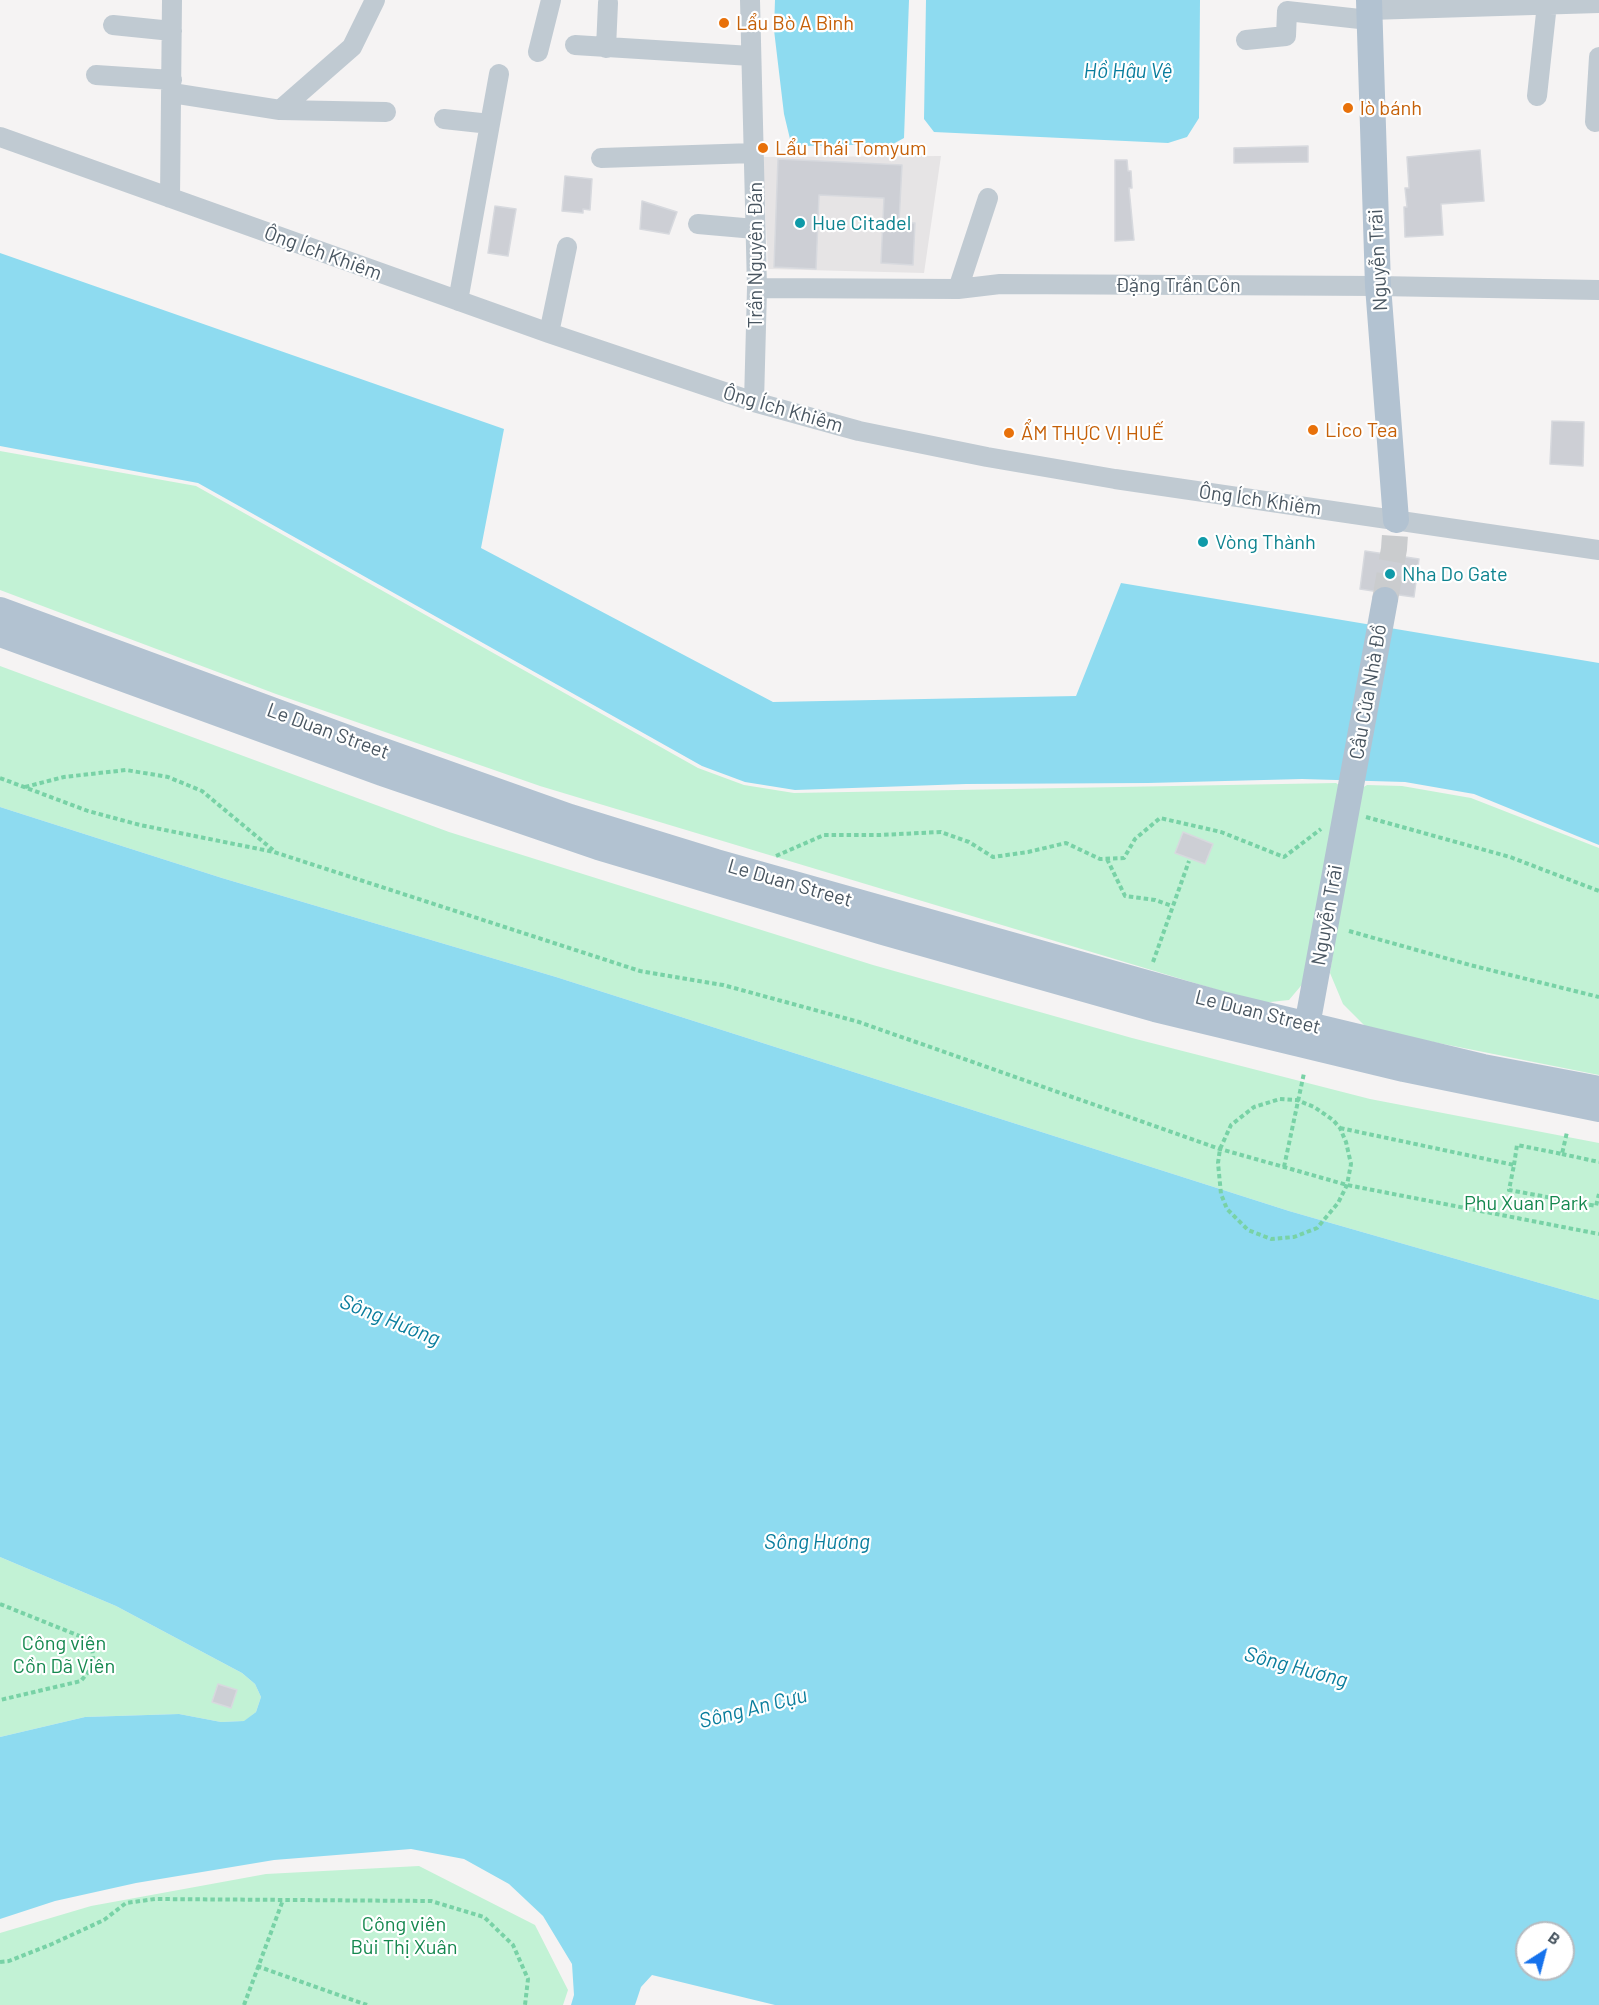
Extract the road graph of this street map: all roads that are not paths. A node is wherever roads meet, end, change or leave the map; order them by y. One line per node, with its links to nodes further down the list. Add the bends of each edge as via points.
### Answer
1 (172, 0): 11 (street)
2 (375, 0): 22 (street, via 352,46)
3 (551, 0): 15 (street)
4 (750, 0): 16 (street, Trần Nguyên Đán)
5 (1575, 2): 7 (street); 8 (street)
6 (608, 3): 14 (street)
7 (1599, 3)
8 (1547, 4): 9 (street); 21 (street)
9 (1369, 10): 12 (street, via 1287,11 1286,36); 35 (main road, Nguyễn Trãi)
10 (113, 25): 11 (street)
11 (172, 31): 20 (street)
12 (1246, 40)
13 (575, 45): 14 (street)
14 (606, 48): 16 (street)
15 (538, 52)
16 (751, 56): 28 (street, Trần Nguyên Đán)
17 (1599, 57): 25 (street)
18 (499, 74): 26 (street)
19 (96, 75): 20 (street)
20 (172, 86): 22 (street); 30 (street)
21 (1537, 96)
22 (280, 110): 23 (street)
23 (386, 112)
24 (444, 118): 26 (street)
25 (1595, 122)
26 (490, 124): 39 (street)
27 (0, 136): 30 (street, Ông Ích Khiêm)
28 (754, 153): 29 (street); 33 (street, Trần Nguyên Đán)
29 (601, 158)
30 (170, 198): 39 (street, Ông Ích Khiêm)
31 (988, 198): 37 (street)
32 (698, 224): 33 (street)
33 (755, 229): 36 (street, Trần Nguyên Đán)
34 (567, 247): 40 (street)
35 (1378, 286): 37 (street, Đặng Trần Côn, via 1000,284); 38 (street, Đặng Trần Côn); 42 (main road, Nguyễn Trãi)
36 (757, 288): 37 (street, Đặng Trần Côn); 41 (street, Trần Nguyên Đán)
37 (958, 289)
38 (1599, 290)
39 (458, 301): 40 (street, Ông Ích Khiêm)
40 (549, 333): 41 (street, Ông Ích Khiêm)
41 (754, 402): 42 (street, Ông Ích Khiêm, via 859,431 987,457)
42 (1396, 520): 43 (street, Ông Ích Khiêm)
43 (1599, 550)
44 (1385, 600): 47 (main road, Cầu Cửa Nhà Đồ)
45 (0, 610): 48 (main road, Le Duan Street, via 570,817 1225,1005)
46 (0, 634): 48 (main road, Le Duan Street, via 381,773 598,847 1132,1002)
47 (1351, 785): 48 (main road, Nguyễn Trãi)
48 (1306, 1035): 49 (main road, Le Duan Street); 50 (main road, Le Duan Street, via 1404,1069)
49 (1599, 1089)
50 (1599, 1109)

